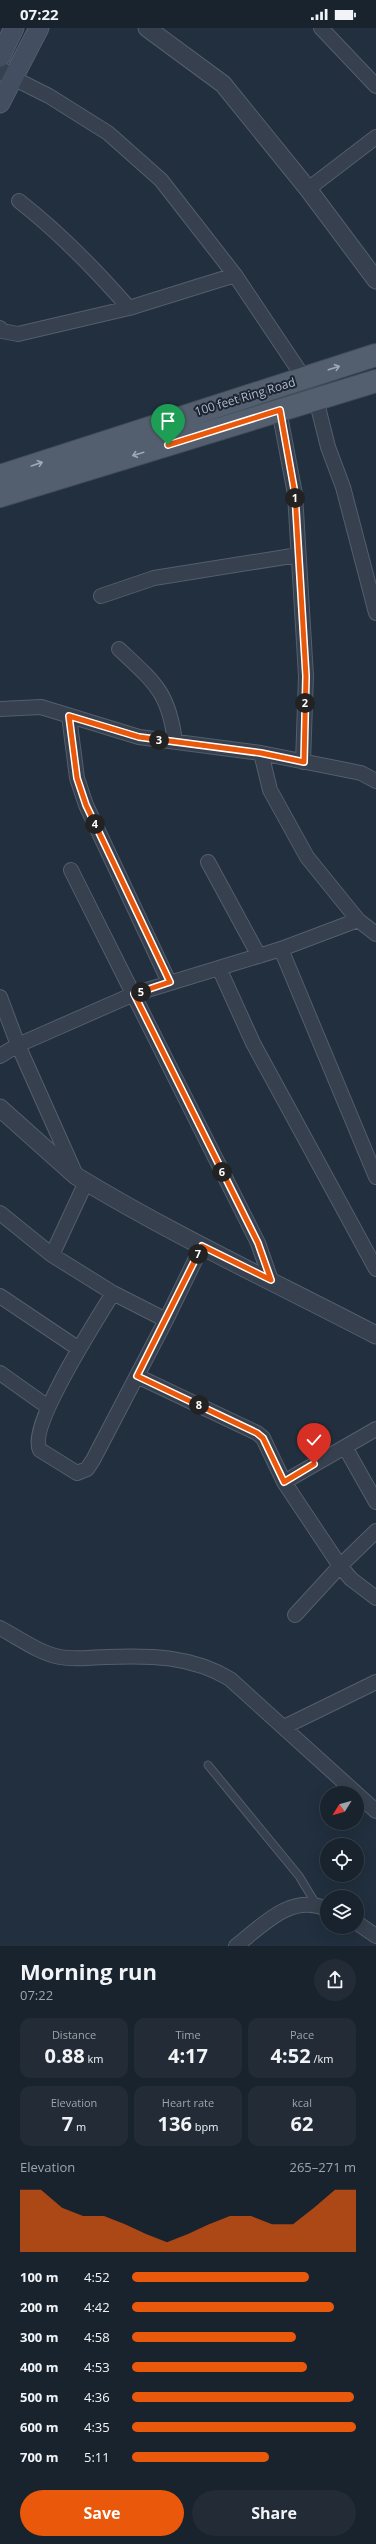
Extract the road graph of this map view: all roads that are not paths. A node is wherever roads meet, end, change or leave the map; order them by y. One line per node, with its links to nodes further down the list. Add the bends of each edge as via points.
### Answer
1 (14, 28): 5 (main road)
2 (39, 28): 6 (main road)
3 (147, 28): 10 (street, via 223,84)
4 (321, 28): 7 (street)
5 (0, 57)
6 (6, 74): 8 (main road); 12 (street, via 49,96 108,134 161,180)
7 (376, 86)
8 (0, 103)
9 (376, 137): 10 (street)
10 (308, 189): 13 (street)
11 (19, 201): 14 (street, via 95,269)
12 (235, 274): 14 (street); 17 (street)
13 (376, 278)
14 (129, 308): 15 (street, via 18,334)
15 (1, 332)
16 (376, 354): 17 (main road, 100 feet Ring Road, one-way to 16)
17 (304, 378): 21 (main road, 100 feet Ring Road, one-way to 17)
18 (376, 381): 19 (main road, 100 feet Ring Road)
19 (316, 399): 20 (main road, 100 feet Ring Road); 24 (street, via 328,447 344,488)
20 (280, 410): 22 (main road, 100 feet Ring Road, one-way to 22); 23 (street, via 295,494)
21 (0, 476)
22 (0, 496)
23 (298, 555): 25 (street, via 154,578); 32 (street, via 306,676)
24 (372, 583): 26 (street)
25 (101, 596)
26 (376, 614)
27 (120, 649): 30 (street, via 155,683 166,700 172,718)
28 (0, 708): 29 (street, via 41,707)
29 (69, 716): 30 (street, via 139,737); 43 (street, via 77,778 84,799)
30 (175, 742): 31 (street)
31 (261, 753): 32 (street); 38 (street, via 270,790 307,857)
32 (304, 762): 34 (street)
33 (376, 768): 34 (street)
34 (360, 773): 35 (street)
35 (376, 781)
36 (208, 862): 41 (street)
37 (70, 870): 44 (street)
38 (358, 920): 39 (street); 40 (street)
39 (376, 934)
40 (281, 949): 41 (street); 49 (street)
41 (259, 956): 42 (street)
42 (219, 968): 43 (street); 54 (street, via 253,1042)
43 (170, 982): 44 (street)
44 (134, 994): 46 (street); 55 (street, via 258,1243)
45 (0, 997): 46 (street)
46 (18, 1045): 47 (street); 50 (street)
47 (0, 1056)
48 (0, 1108): 50 (street)
49 (376, 1177)
50 (81, 1179): 52 (street); 53 (street)
51 (0, 1213): 53 (street)
52 (202, 1246): 55 (street); 58 (street)
53 (52, 1255): 56 (street)
54 (376, 1269)
55 (271, 1280): 59 (street)
56 (113, 1293): 58 (street); 60 (street)
57 (0, 1296): 60 (street)
58 (166, 1320): 62 (street)
59 (376, 1335)
60 (79, 1349): 63 (street)
61 (0, 1373): 63 (street)
62 (137, 1376): 63 (street, via 93,1460 83,1472 72,1471 40,1450 37,1444); 66 (street, via 257,1433 263,1438)
63 (48, 1407)
64 (376, 1429): 65 (street)
65 (345, 1447): 66 (street); 67 (street)
66 (284, 1482): 69 (street)
67 (376, 1502)
68 (376, 1531): 69 (street)
69 (340, 1566): 70 (street, via 351,1579); 71 (street)
70 (376, 1598)
71 (295, 1616)
72 (0, 1628): 74 (street, via 45,1653 60,1657 132,1656 179,1659 211,1667 230,1679)
73 (376, 1682): 74 (street)
74 (284, 1727): 76 (street)
75 (208, 1765): 79 (lane)
76 (347, 1786)
77 (364, 1801): 78 (street)
78 (376, 1812)
79 (320, 1903)
80 (320, 1906): 83 (street, via 300,1904 282,1910)
81 (364, 1928): 82 (street)
82 (376, 1936)
83 (236, 1946)

